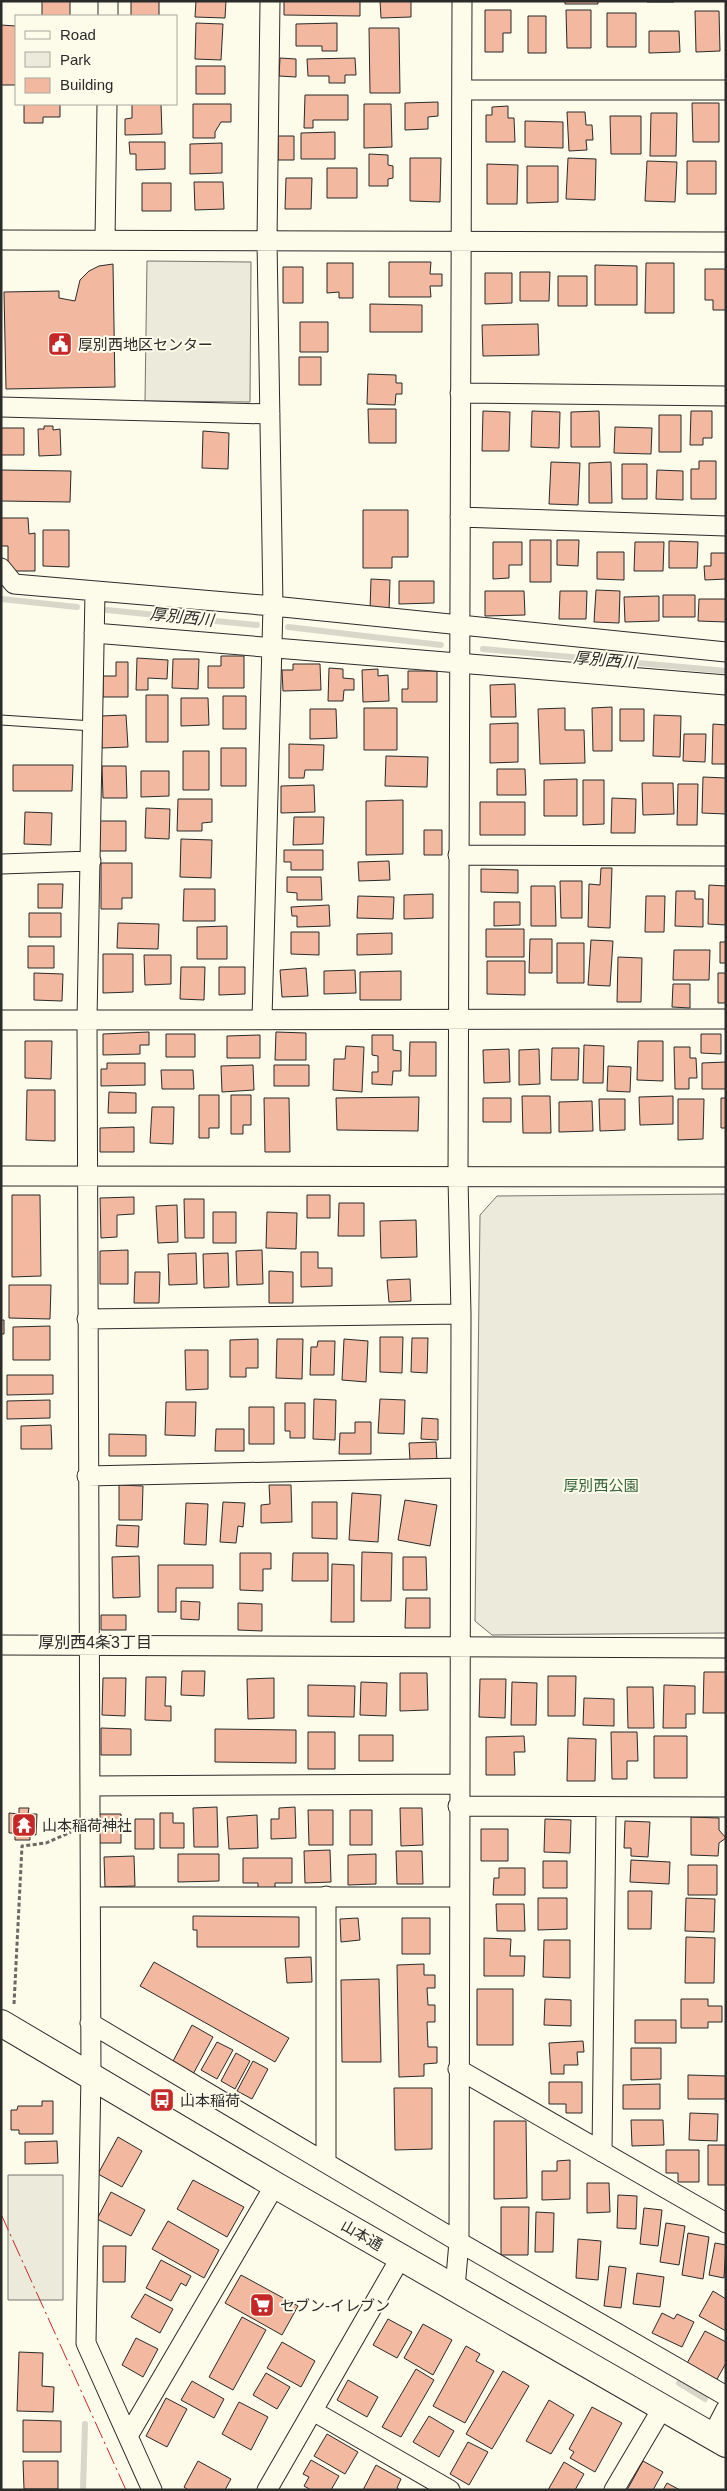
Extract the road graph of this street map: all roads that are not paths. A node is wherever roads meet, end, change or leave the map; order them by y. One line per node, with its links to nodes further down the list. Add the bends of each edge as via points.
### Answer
1 (108, 1): 4 (street)
2 (270, 1): 10 (street)
3 (462, 1): 5 (street)
4 (108, 15)
5 (462, 90): 6 (street); 11 (street)
6 (726, 90)
7 (107, 105): 9 (street)
8 (1, 240): 9 (street)
9 (105, 240): 10 (street)
10 (267, 240): 11 (street); 16 (street)
11 (461, 242): 12 (street); 13 (street)
12 (726, 242)
13 (460, 393): 14 (street); 17 (street)
14 (726, 396)
15 (1, 407): 16 (street)
16 (270, 414): 21 (street)
17 (460, 518): 18 (street); 22 (street)
18 (726, 526)
19 (1, 568): 20 (street, via 14,584)
20 (95, 592): 21 (street); 23 (street)
21 (273, 606): 22 (street); 24 (street)
22 (459, 626): 25 (street); 26 (street)
23 (94, 633): 24 (street); 29 (street)
24 (272, 646): 26 (street); 34 (street)
25 (726, 652)
26 (459, 662): 27 (street); 30 (street)
27 (726, 685)
28 (1, 720): 29 (lane)
29 (93, 726): 32 (street)
30 (458, 855): 31 (street); 35 (street)
31 (726, 856)
32 (91, 861): 33 (street); 38 (street)
33 (1, 864)
34 (262, 1019): 35 (street); 38 (street)
35 (458, 1019): 36 (street); 42 (street)
36 (726, 1019)
37 (1, 1020): 38 (street)
38 (87, 1020): 40 (street)
39 (1, 1176): 40 (street)
40 (87, 1176): 42 (street); 44 (street)
41 (726, 1177): 42 (street)
42 (458, 1178): 43 (street)
43 (461, 1314): 44 (street); 45 (street)
44 (87, 1319): 46 (street)
45 (459, 1468): 46 (street); 49 (street)
46 (87, 1476): 48 (street)
47 (1, 1645): 48 (street)
48 (89, 1646): 49 (street); 52 (street)
49 (459, 1646): 50 (street); 51 (street)
50 (726, 1648)
51 (459, 1784): 52 (street); 53 (street)
52 (91, 1786): 57 (street)
53 (458, 1806): 54 (street); 58 (street)
54 (606, 1807): 55 (street); 63 (street)
55 (726, 1807)
56 (326, 1896): 57 (street); 58 (street); 64 (street)
57 (92, 1897): 60 (street)
58 (459, 1897): 62 (street)
59 (7, 2015): 61 (street, 山本通)
60 (90, 2028): 61 (street); 64 (street)
61 (91, 2067): 65 (street, 山本通); 74 (street, via 86,2343)
62 (458, 2069): 63 (street); 67 (street)
63 (602, 2152): 66 (street)
64 (326, 2161): 67 (street)
65 (274, 2185): 68 (street, 山本通); 74 (street)
66 (726, 2223)
67 (458, 2244): 69 (street); 70 (street)
68 (401, 2257): 69 (street, 山本通); 73 (street)
69 (456, 2277): 71 (street, 山本通)
70 (726, 2396)
71 (663, 2407): 75 (street, 山本通); 79 (street)
72 (726, 2409): 75 (street)
73 (313, 2411): 76 (street); 78 (street)
74 (128, 2436): 77 (street)
75 (719, 2440)
76 (444, 2488)
77 (152, 2490)
78 (267, 2490)
79 (614, 2490)

